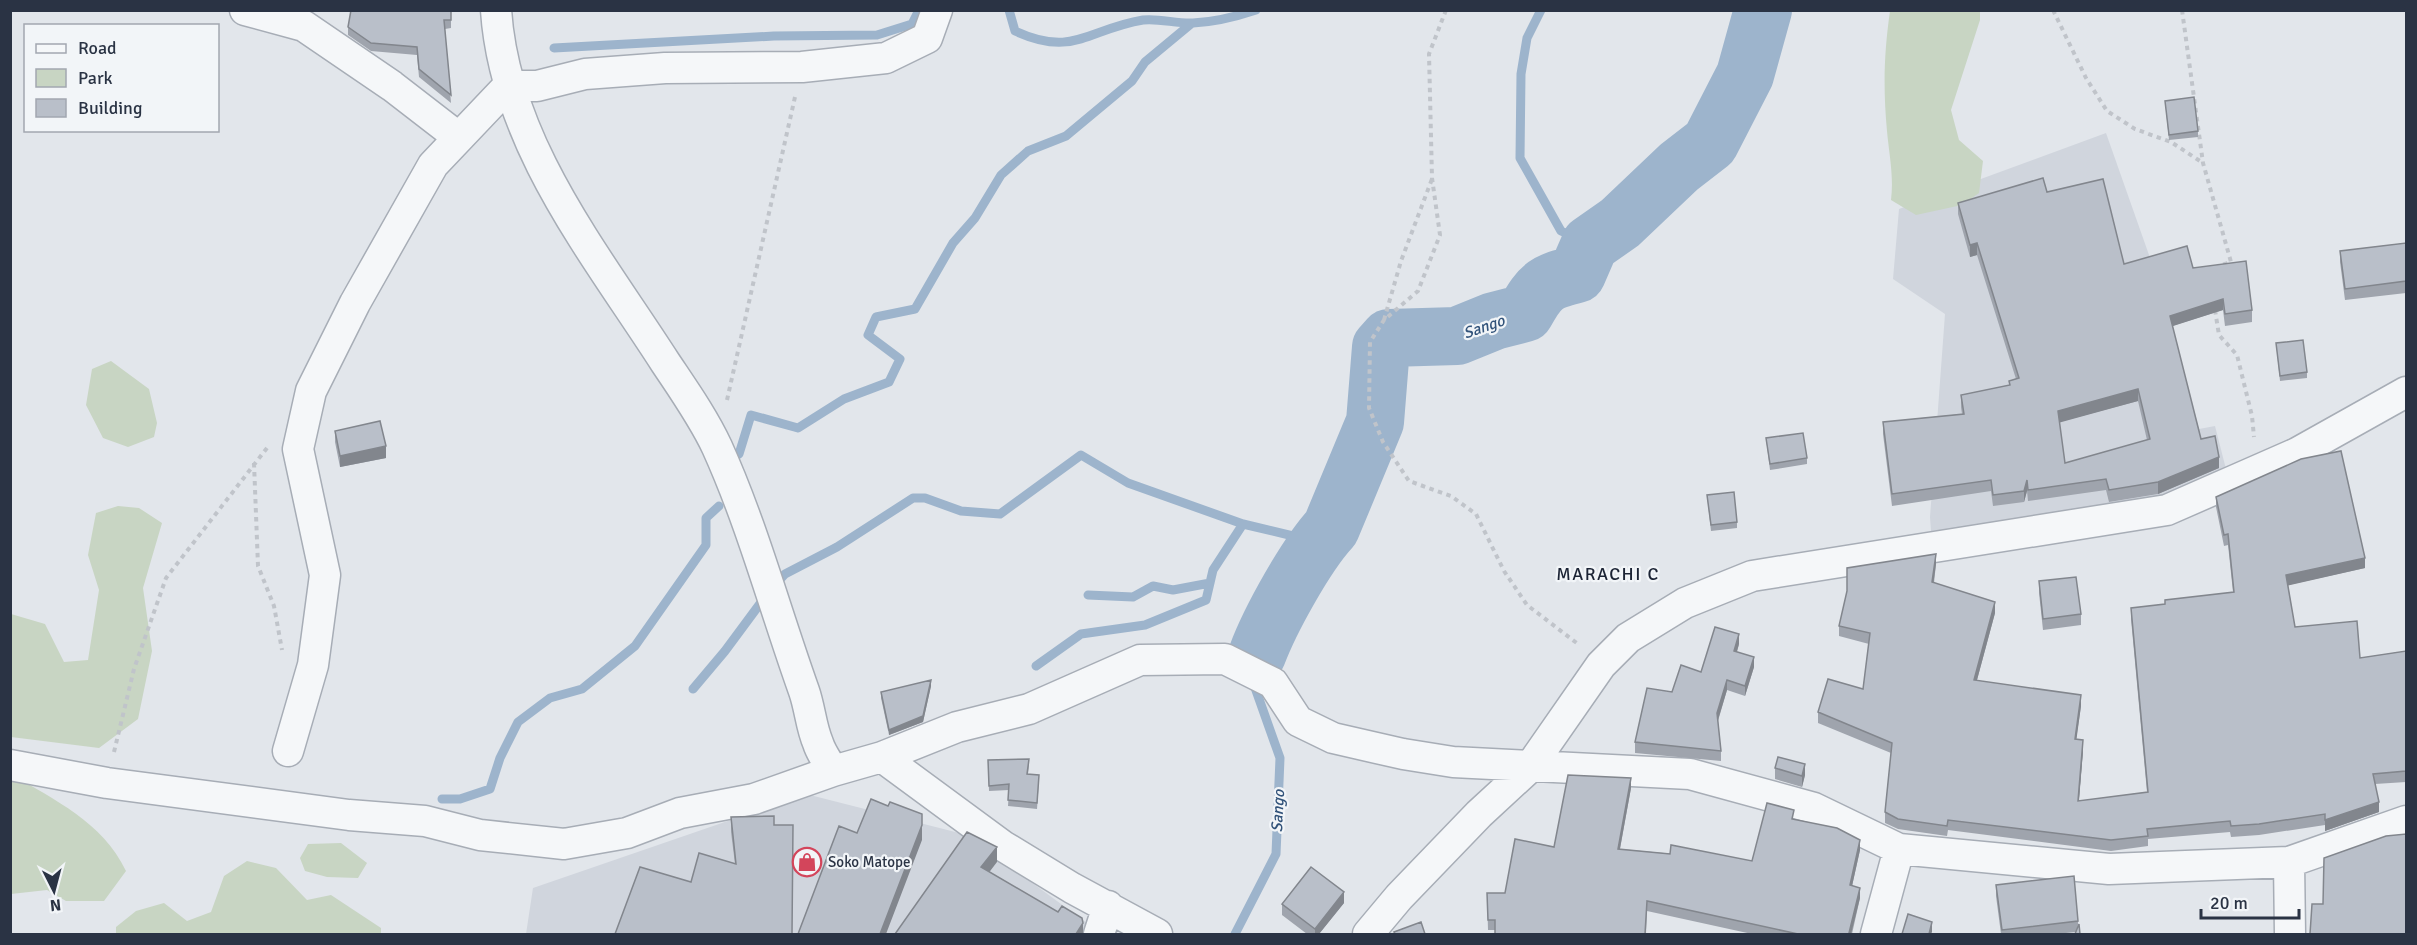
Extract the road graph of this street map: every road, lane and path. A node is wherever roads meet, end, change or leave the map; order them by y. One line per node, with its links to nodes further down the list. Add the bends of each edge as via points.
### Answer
1 (245, 10): 9 (street, via 304,26)
2 (496, 10): 8 (street, via 498,45)
3 (937, 10): 7 (street, via 927,38 886,58)
4 (1446, 10): 11 (path, via 1429,54)
5 (2053, 10): 10 (path, via 2107,111 2134,129 2171,142)
6 (2182, 10): 10 (path)
7 (802, 67): 8 (street, via 665,68 585,74 537,86); 17 (path)
8 (508, 86): 9 (street); 17 (street, via 531,147 558,196)
9 (458, 137): 22 (street, via 434,165 355,303 311,391 298,449 325,575 313,665)
10 (2203, 163): 12 (path, via 2231,261)
11 (1432, 178): 14 (path); 14 (path, via 1440,235 1418,291)
12 (2212, 267)
13 (2214, 304): 19 (path, via 2219,335 2237,355 2252,416)
14 (1384, 320): 21 (path, via 1370,342 1368,379 1369,408 1383,442 1409,481 1451,496 1476,514 1504,571 1527,605)
15 (2406, 392): 19 (street)
16 (268, 447): 18 (path)
17 (716, 447): 26 (street, via 770,589 818,743)
18 (254, 462): 20 (path, via 258,566 274,606); 27 (path, via 166,578 134,669)
19 (2258, 471): 21 (street, via 2168,510 1752,576 1685,603 1628,638)
20 (283, 659)
21 (1601, 665): 25 (street)
22 (288, 751)
23 (882, 757): 25 (street, via 957,727 1029,709 1140,660 1225,659 1272,683 1298,721 1333,738 1453,762); 26 (street); 31 (street, via 1003,846)
24 (10, 765): 27 (street)
25 (1530, 767): 29 (street, via 1690,774 1814,808); 34 (street, via 1479,814)
26 (833, 771): 27 (street, via 753,800 680,813 627,833 564,844 480,835 425,820)
27 (107, 783)
28 (2406, 821): 30 (street)
29 (1899, 849): 30 (street, via 2109,869); 35 (street)
30 (2289, 862): 36 (street)
31 (1108, 906): 32 (street); 33 (street)
32 (1099, 934)
33 (1157, 934)
34 (1368, 934)
35 (1876, 934)
36 (2290, 934)

